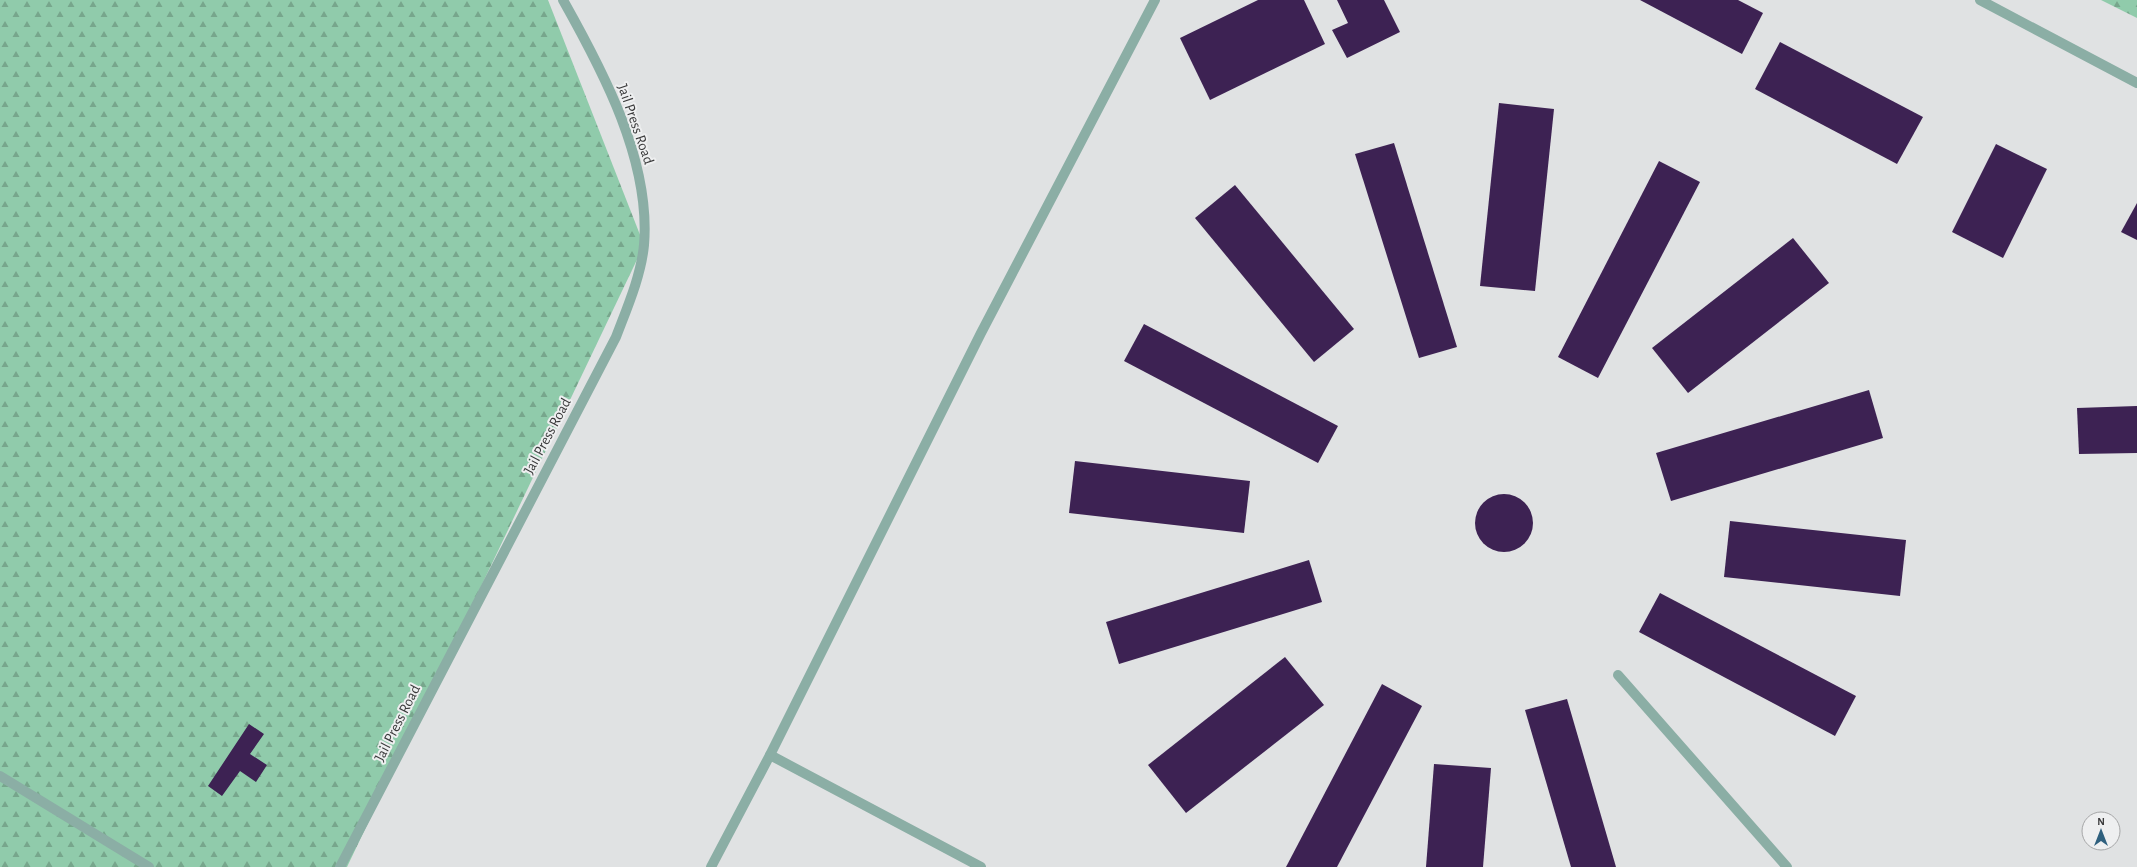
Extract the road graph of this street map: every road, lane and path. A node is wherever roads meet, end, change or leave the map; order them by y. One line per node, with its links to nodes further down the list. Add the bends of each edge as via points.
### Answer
1 (563, 0): 9 (lane, Jail Press Road, via 614,98 633,156 644,205 644,245 633,291 616,337)
2 (1154, 0): 6 (lane, via 981,333)
3 (1980, 0): 4 (lane)
4 (2137, 83)
5 (1618, 674): 12 (lane)
6 (770, 755): 10 (lane); 11 (lane)
7 (0, 776): 8 (lane)
8 (149, 867)
9 (340, 867)
10 (711, 867)
11 (981, 867)
12 (1787, 867)

